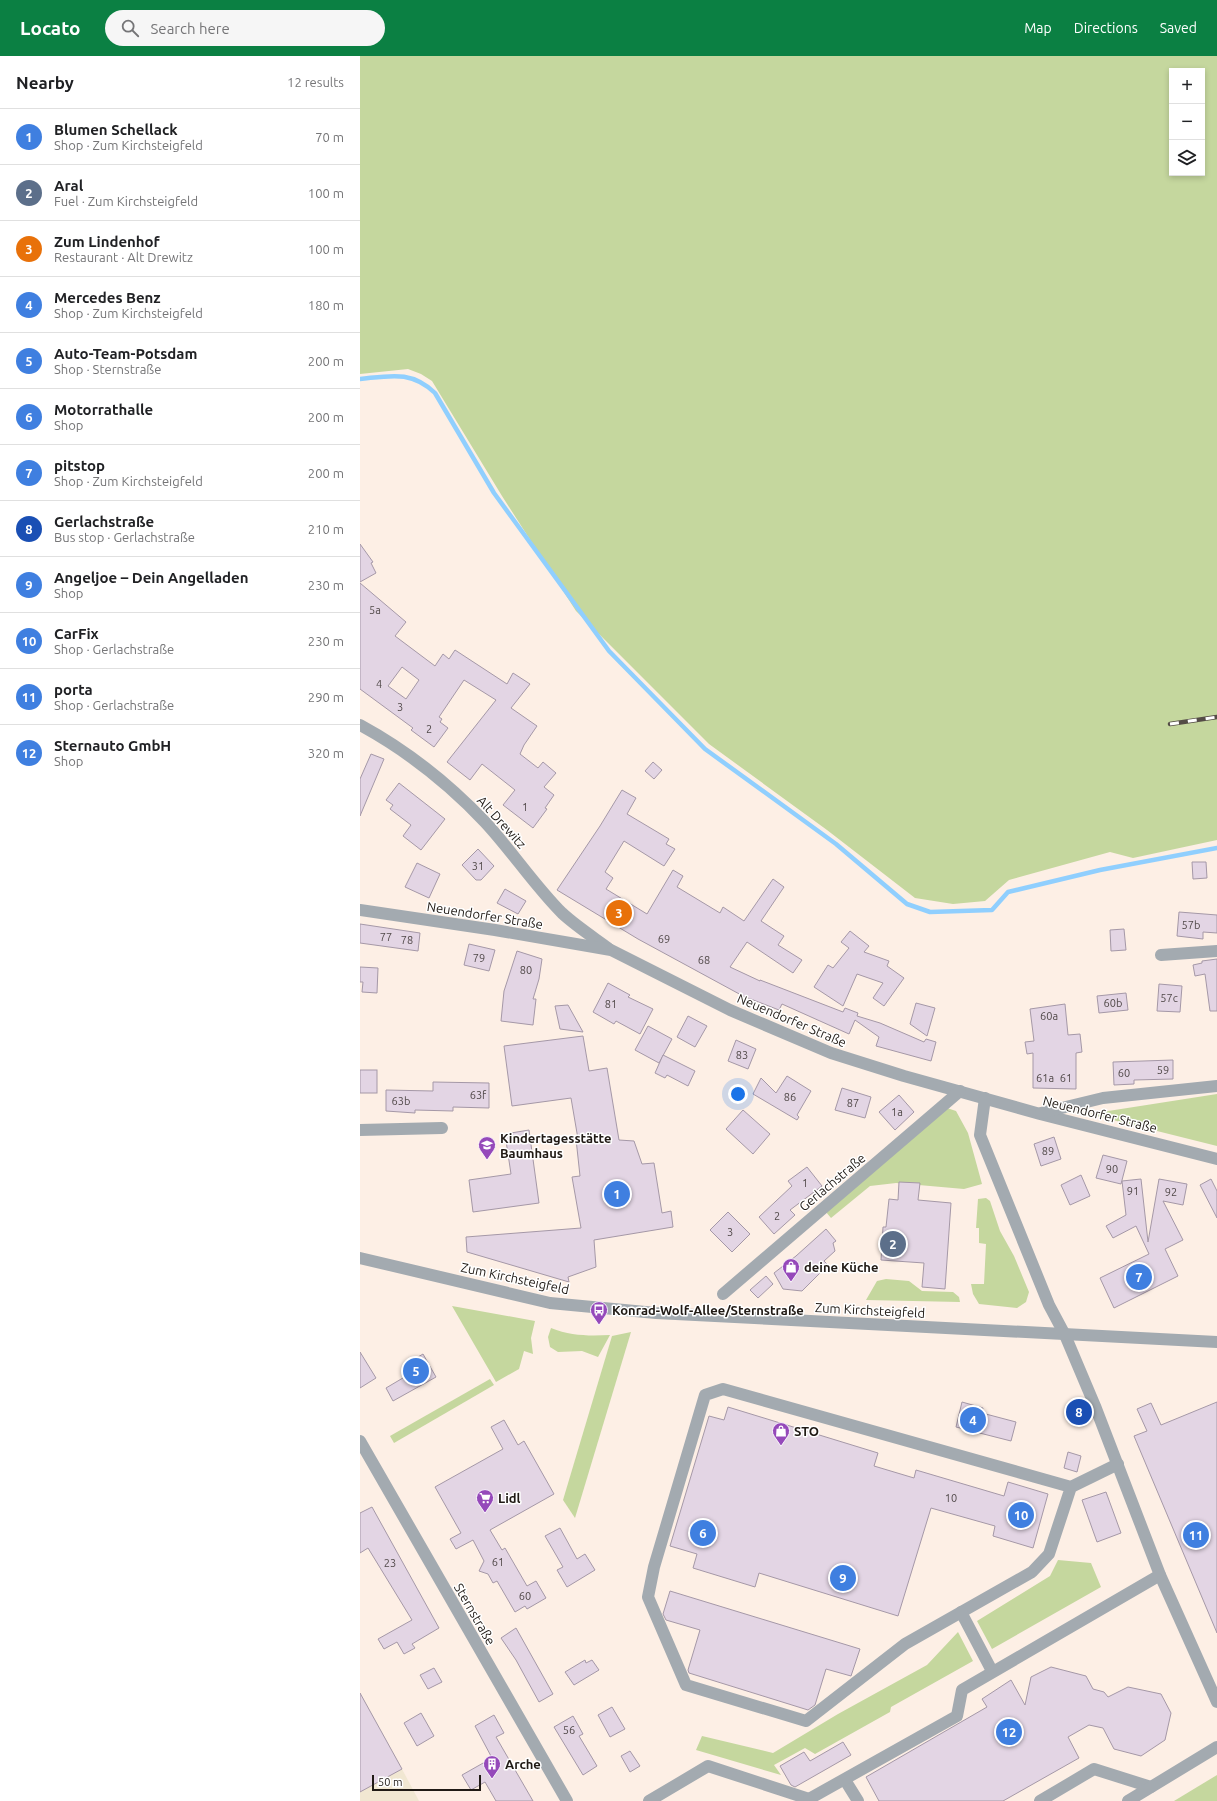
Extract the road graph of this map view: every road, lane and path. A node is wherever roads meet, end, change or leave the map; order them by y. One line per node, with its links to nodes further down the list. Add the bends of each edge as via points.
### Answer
1 (360, 725): 3 (street, Alt Drewitz, via 427,769 456,794 486,822 563,913)
2 (360, 910): 3 (street, Neuendorfer Straße)
3 (611, 950): 7 (street, Neuendorfer Straße, via 730,1010 831,1053)
4 (1217, 951): 5 (street)
5 (1161, 955)
6 (1217, 1086): 9 (street, via 1103,1098)
7 (960, 1091): 8 (street, Neuendorfer Straße); 14 (street, Gerlachstraße)
8 (985, 1098): 9 (street, Neuendorfer Straße); 15 (street, via 980,1135 1049,1305)
9 (1040, 1114): 12 (street, Neuendorfer Straße)
10 (442, 1128): 11 (street)
11 (360, 1130)
12 (1217, 1159)
13 (360, 1258): 15 (street, Zum Kirchsteigfeld, via 550,1303 656,1313)
14 (723, 1294)
15 (1065, 1335): 16 (street, Zum Kirchsteigfeld); 18 (street)
16 (1217, 1342)
17 (360, 1441): 28 (street, Sternstraße)
18 (1118, 1464): 19 (street); 20 (street)
19 (1071, 1488): 21 (street, via 1049,1554 1032,1572); 21 (street, via 723,1389 706,1395 654,1567 648,1596 686,1686 806,1721 905,1644)
20 (1160, 1575): 22 (street); 23 (street)
21 (961, 1612): 22 (street)
22 (992, 1671): 25 (street, via 962,1690 957,1716)
23 (1217, 1702)
24 (1217, 1747): 26 (street)
25 (845, 1780): 27 (street); 30 (street)
26 (1151, 1787): 31 (street, via 1094,1769); 32 (street)
27 (810, 1800): 29 (street, via 708,1766)
28 (567, 1801)
29 (649, 1801)
30 (858, 1801)
31 (1040, 1801)
32 (1128, 1801)

